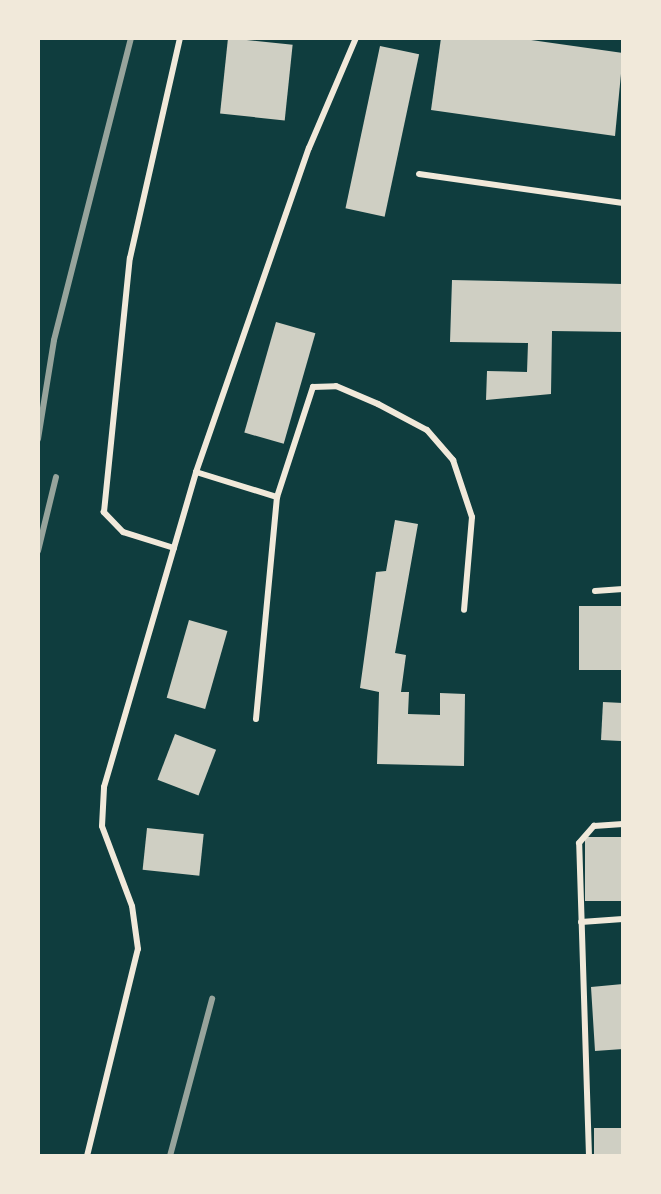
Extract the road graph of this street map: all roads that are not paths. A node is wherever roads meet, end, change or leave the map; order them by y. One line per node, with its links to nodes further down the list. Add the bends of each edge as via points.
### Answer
1 (180, 38): 7 (lane, via 133,245 104,512 123,532)
2 (356, 38): 5 (lane, via 309,148)
3 (419, 174): 4 (lane)
4 (623, 203)
5 (196, 472): 6 (lane); 7 (lane)
6 (277, 497): 10 (lane, via 307,399 322,382 427,430 453,460 472,517); 11 (lane)
7 (174, 548): 15 (lane, via 101,806 138,949)
8 (623, 589): 9 (lane)
9 (595, 591)
10 (464, 610)
11 (256, 719)
12 (623, 824): 14 (lane, via 582,834)
13 (623, 919): 14 (lane)
14 (581, 922): 16 (lane)
15 (87, 1156)
16 (589, 1156)

